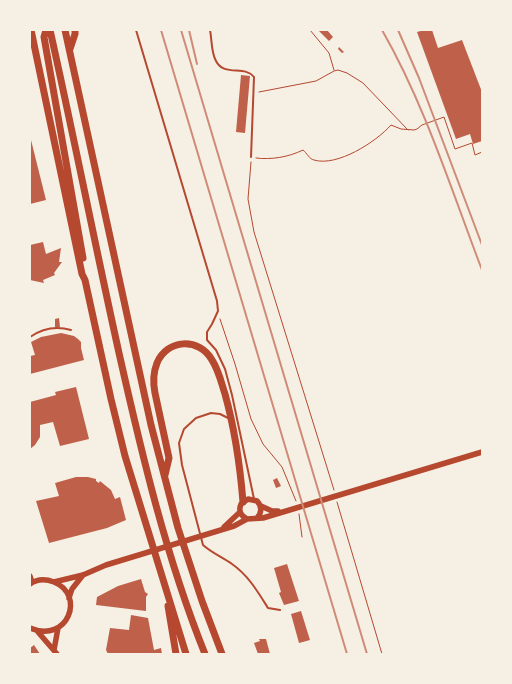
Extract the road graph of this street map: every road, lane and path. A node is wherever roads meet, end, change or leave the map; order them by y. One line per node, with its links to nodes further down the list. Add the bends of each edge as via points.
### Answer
1 (31, 30): 10 (highway)
2 (46, 30): 17 (highway, via 44,37 86,273)
3 (50, 30): 50 (highway, via 136,429 177,576)
4 (65, 30): 11 (highway)
5 (75, 30): 11 (highway)
6 (136, 30): 18 (lane, via 218,301)
7 (210, 30): 13 (lane, via 217,63 228,70 251,73 255,80)
8 (310, 30): 12 (path, via 328,53)
9 (30, 39): 10 (highway)
10 (34, 46): 17 (highway)
11 (69, 50): 23 (highway)
12 (334, 71): 13 (path, via 316,81); 14 (path, via 342,70 363,83)
13 (254, 92): 16 (lane)
14 (408, 130): 15 (path, via 417,129 444,117 455,149 472,143 475,155); 16 (path, via 391,125 381,136 363,148 330,160 312,160 303,150 268,159)
15 (482, 152)
16 (251, 157): 24 (path, via 248,199 254,232)
17 (85, 280): 39 (highway, via 117,427)
18 (217, 313): 21 (lane, via 207,332 207,340 216,350 225,369 232,395); 26 (path, via 252,419 263,444 282,467)
19 (71, 330): 20 (lane, via 52,328)
20 (30, 336)
21 (234, 420): 23 (highway, via 218,372 207,352 195,345 184,344 166,351 157,362 153,378 169,458); 25 (lane); 27 (highway); 43 (lane, via 211,413 189,422 179,443 182,465 203,545 243,573 268,608)
22 (482, 452): 31 (street)
23 (164, 477): 51 (highway, via 191,569)
24 (335, 496)
25 (254, 499): 27 (street); 29 (street)
26 (296, 501)
27 (243, 502): 32 (street)
28 (337, 502): 52 (path)
29 (261, 506): 31 (street, via 272,511); 33 (street, via 261,513)
30 (298, 508): 36 (path)
31 (285, 511): 33 (street)
32 (240, 512): 34 (street); 35 (street)
33 (257, 518): 34 (street)
34 (247, 519): 35 (street)
35 (221, 530): 37 (street, via 136,555)
36 (302, 537)
37 (83, 575): 40 (street); 42 (street, via 72,589)
38 (30, 576): 41 (street)
39 (164, 580): 48 (highway); 49 (highway)
40 (54, 582): 41 (street, via 41,580); 42 (street, via 64,589)
41 (31, 583)
42 (69, 598): 45 (street, via 69,614)
43 (280, 610)
44 (30, 628): 46 (street)
45 (58, 628): 46 (street); 47 (street)
46 (38, 632): 47 (street)
47 (56, 652)
48 (176, 654)
49 (186, 654)
50 (205, 654)
51 (222, 654)
52 (382, 654)

